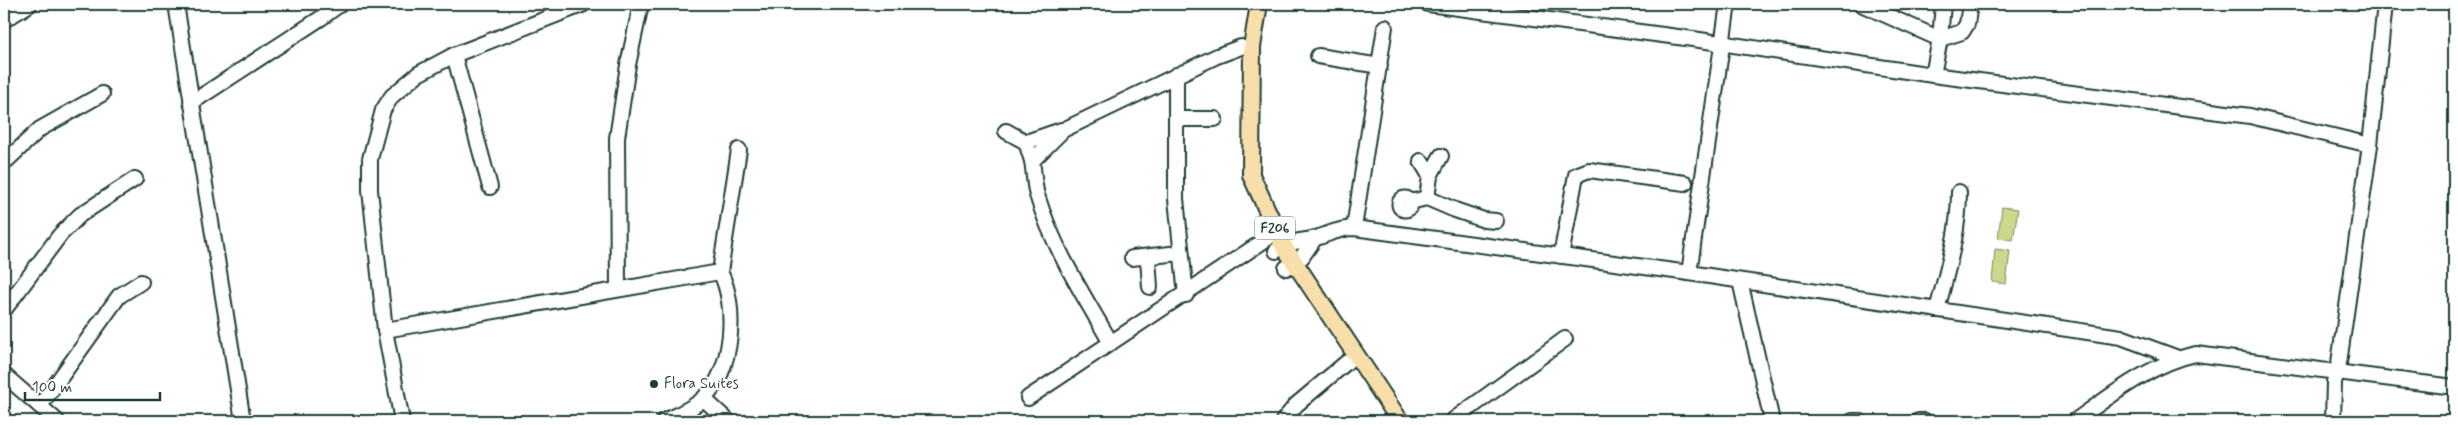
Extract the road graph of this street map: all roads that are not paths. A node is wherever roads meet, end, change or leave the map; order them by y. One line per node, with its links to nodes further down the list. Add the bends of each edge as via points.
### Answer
1 (30, 4): 16 (street)
2 (176, 4): 27 (street)
3 (340, 4): 27 (street)
4 (584, 4): 15 (street)
5 (641, 4): 60 (street, via 617,138)
6 (1248, 4): 20 (main road, F206)
7 (1259, 4): 49 (main road, F206, via 1252,48 1251,175)
8 (1428, 4): 19 (street)
9 (1728, 4): 19 (street)
10 (1861, 4): 18 (street)
11 (1943, 4): 18 (street)
12 (1949, 4): 18 (street)
13 (1970, 4): 18 (street, via 1967,24 1962,32)
14 (2385, 4): 33 (street)
15 (551, 10): 21 (street)
16 (4, 20)
17 (1385, 27): 23 (street)
18 (1940, 38): 24 (street)
19 (1722, 44): 24 (street); 56 (street)
20 (1241, 47): 25 (street); 49 (main road, F206, via 1241,178)
21 (454, 55): 42 (street); 64 (street, via 418,74 392,96 377,128 370,159 370,190)
22 (1318, 56): 23 (street)
23 (1380, 66): 46 (street)
24 (1933, 75): 33 (street, via 2250,116)
25 (1176, 76): 28 (street); 30 (street)
26 (102, 94): 38 (street, via 40,129)
27 (191, 103): 76 (street)
28 (1176, 119): 29 (street); 50 (street)
29 (1214, 119)
30 (1063, 130): 32 (street); 36 (street)
31 (1006, 131): 32 (street)
32 (1026, 142): 36 (street)
33 (2370, 145): 69 (street)
34 (739, 150): 55 (street)
35 (1441, 156): 39 (street)
36 (1032, 161): 66 (street, via 1037,194 1049,226)
37 (1421, 161): 39 (street)
38 (4, 162)
39 (1430, 176): 44 (street)
40 (135, 179): 62 (street, via 80,215 60,235)
41 (1685, 183): 51 (street, via 1589,170 1580,172 1576,175)
42 (490, 187)
43 (1959, 192): 63 (street, via 1959,210)
44 (1427, 198): 45 (street); 47 (street, via 1407,206)
45 (1496, 221)
46 (1354, 228): 47 (street); 48 (street, via 1339,229)
47 (1402, 234): 51 (street)
48 (1315, 238): 49 (street); 54 (street)
49 (1276, 245): 54 (main road, F206); 61 (street)
50 (1180, 253): 53 (street); 61 (street)
51 (1561, 256): 56 (street)
52 (1132, 258): 53 (street)
53 (1148, 258): 59 (street)
54 (1291, 265): 68 (main road, F206); 82 (main road, F206)
55 (720, 272): 60 (street); 73 (street, via 728,297 730,338 721,375)
56 (1690, 273): 57 (street)
57 (1740, 281): 63 (street); 84 (street)
58 (141, 282): 74 (street, via 118,296)
59 (1150, 287)
60 (618, 288): 64 (street)
61 (1186, 294): 66 (street)
62 (4, 310)
63 (1937, 310): 67 (street, via 2121,337)
64 (385, 330): 77 (street)
65 (1565, 339): 83 (street)
66 (1111, 343): 72 (street)
67 (2178, 358): 69 (street, via 2206,354); 89 (street, via 2127,384)
68 (1347, 362): 80 (street, via 1296,405); 81 (main road, F206)
69 (2338, 370): 71 (street); 90 (street, via 2334,382)
70 (4, 375): 74 (street)
71 (2454, 387)
72 (1028, 398)
73 (704, 399): 78 (street); 79 (street)
74 (40, 406): 75 (street)
75 (57, 421)
76 (243, 421)
77 (402, 421)
78 (664, 421)
79 (728, 421)
80 (1283, 421)
81 (1387, 421)
82 (1400, 421)
83 (1452, 421)
84 (1772, 421)
85 (1852, 421): 86 (street)
86 (1859, 421)
87 (1918, 421): 88 (street)
88 (1925, 421)
89 (2074, 421)
90 (2333, 421)

